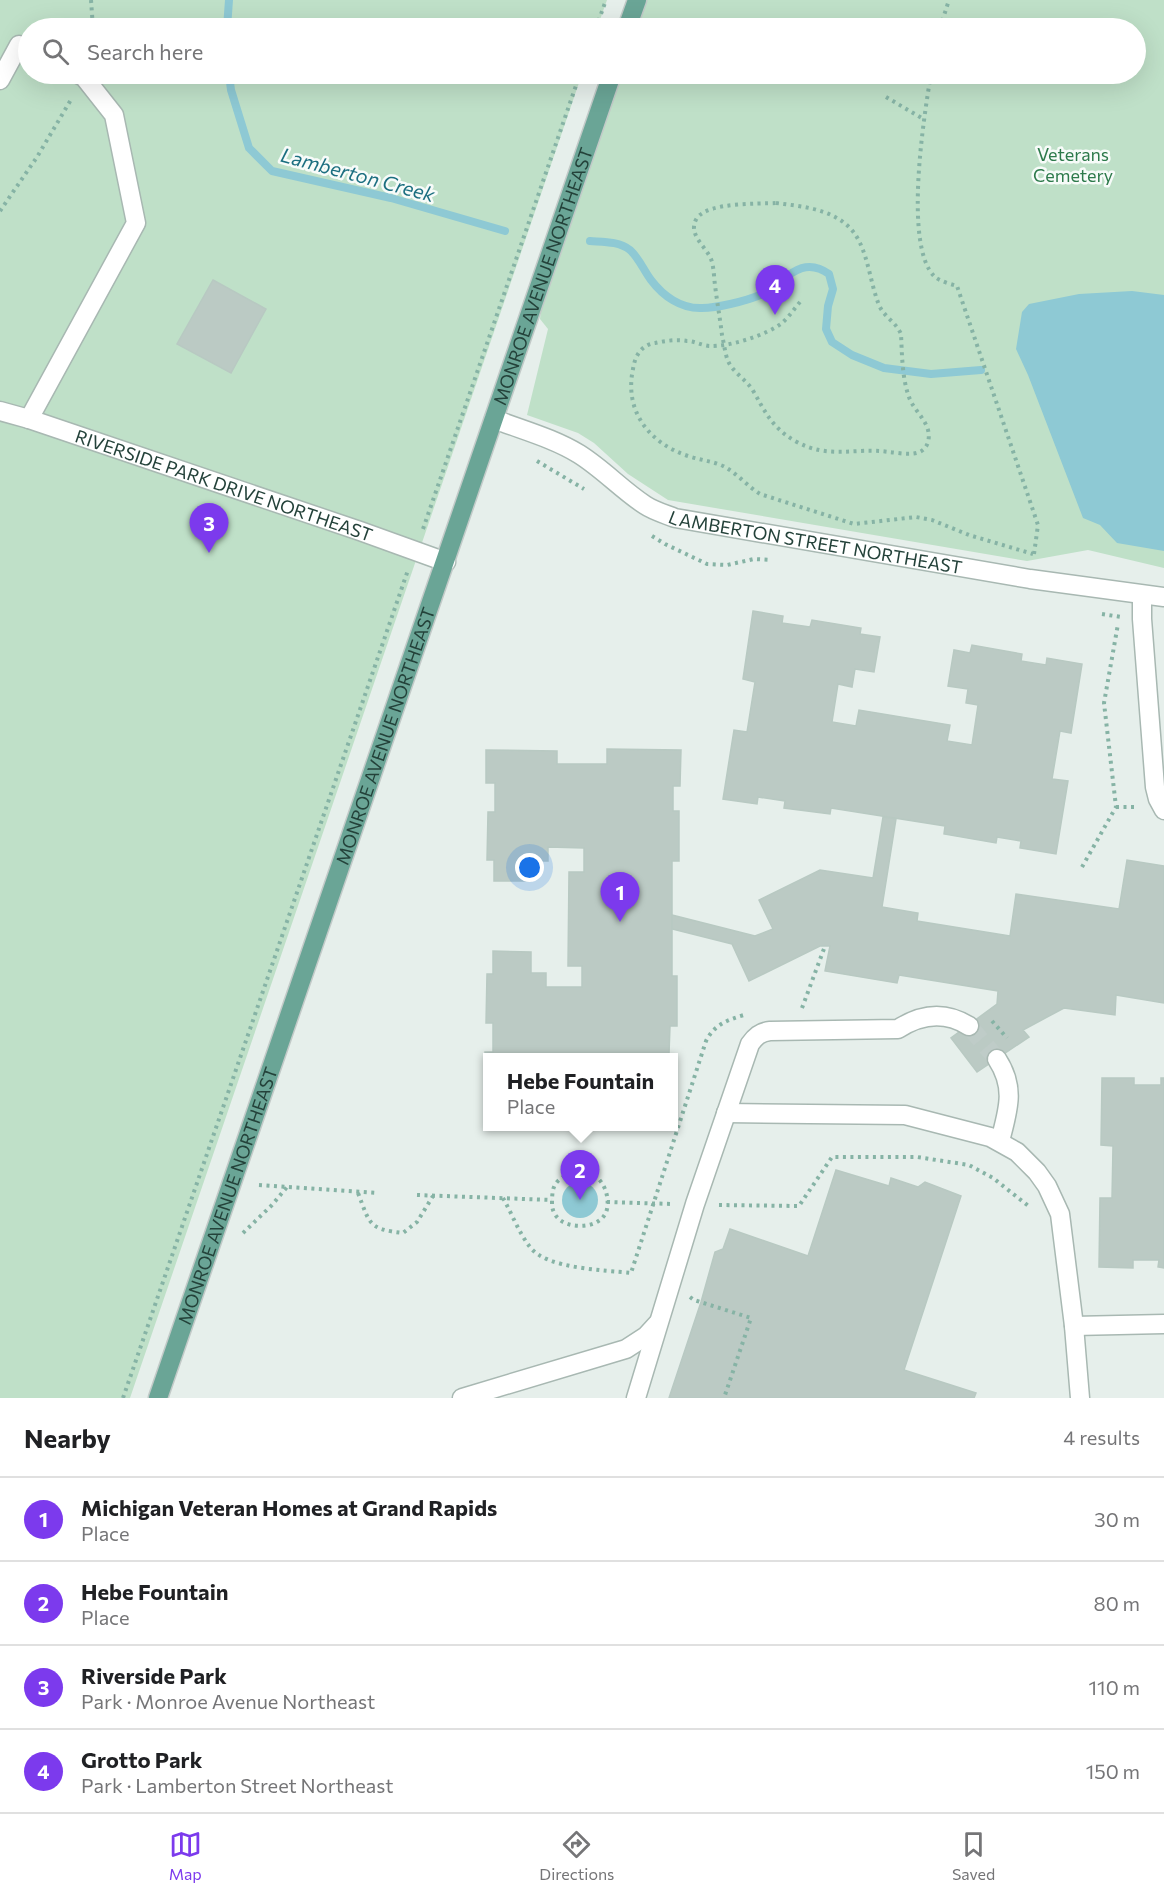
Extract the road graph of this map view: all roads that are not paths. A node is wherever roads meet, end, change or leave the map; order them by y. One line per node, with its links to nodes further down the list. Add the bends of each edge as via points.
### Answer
1 (637, 0): 2 (main road)
2 (631, 18)
3 (18, 47): 4 (street)
4 (0, 80)
5 (88, 84): 8 (street, via 114,115 136,223)
6 (609, 84): 9 (main road, MONROE AVENUE NORTHEAST)
7 (0, 411): 8 (street, RIVERSIDE PARK DRIVE NORTHEAST)
8 (30, 419): 10 (street, RIVERSIDE PARK DRIVE NORTHEAST)
9 (494, 419): 10 (main road, MONROE AVENUE NORTHEAST); 11 (street, LAMBERTON STREET NORTHEAST, via 577,453 642,503 675,518)
10 (446, 561): 21 (main road, MONROE AVENUE NORTHEAST)
11 (1142, 595): 12 (street, LAMBERTON STREET NORTHEAST); 13 (street, via 1155,787)
12 (1164, 597)
13 (1164, 810)
14 (969, 1026): 16 (street, via 951,1017 929,1016 898,1029 764,1032 750,1044)
15 (997, 1059): 17 (street, via 1006,1073 1010,1095)
16 (726, 1113): 17 (street, via 905,1115); 18 (street)
17 (1000, 1142): 20 (street, via 1026,1160 1047,1186 1060,1214)
18 (658, 1322): 22 (street, via 626,1349); 23 (street)
19 (1164, 1324): 20 (street)
20 (1074, 1326): 24 (street)
21 (158, 1398)
22 (462, 1398)
23 (636, 1398)
24 (1080, 1398)

